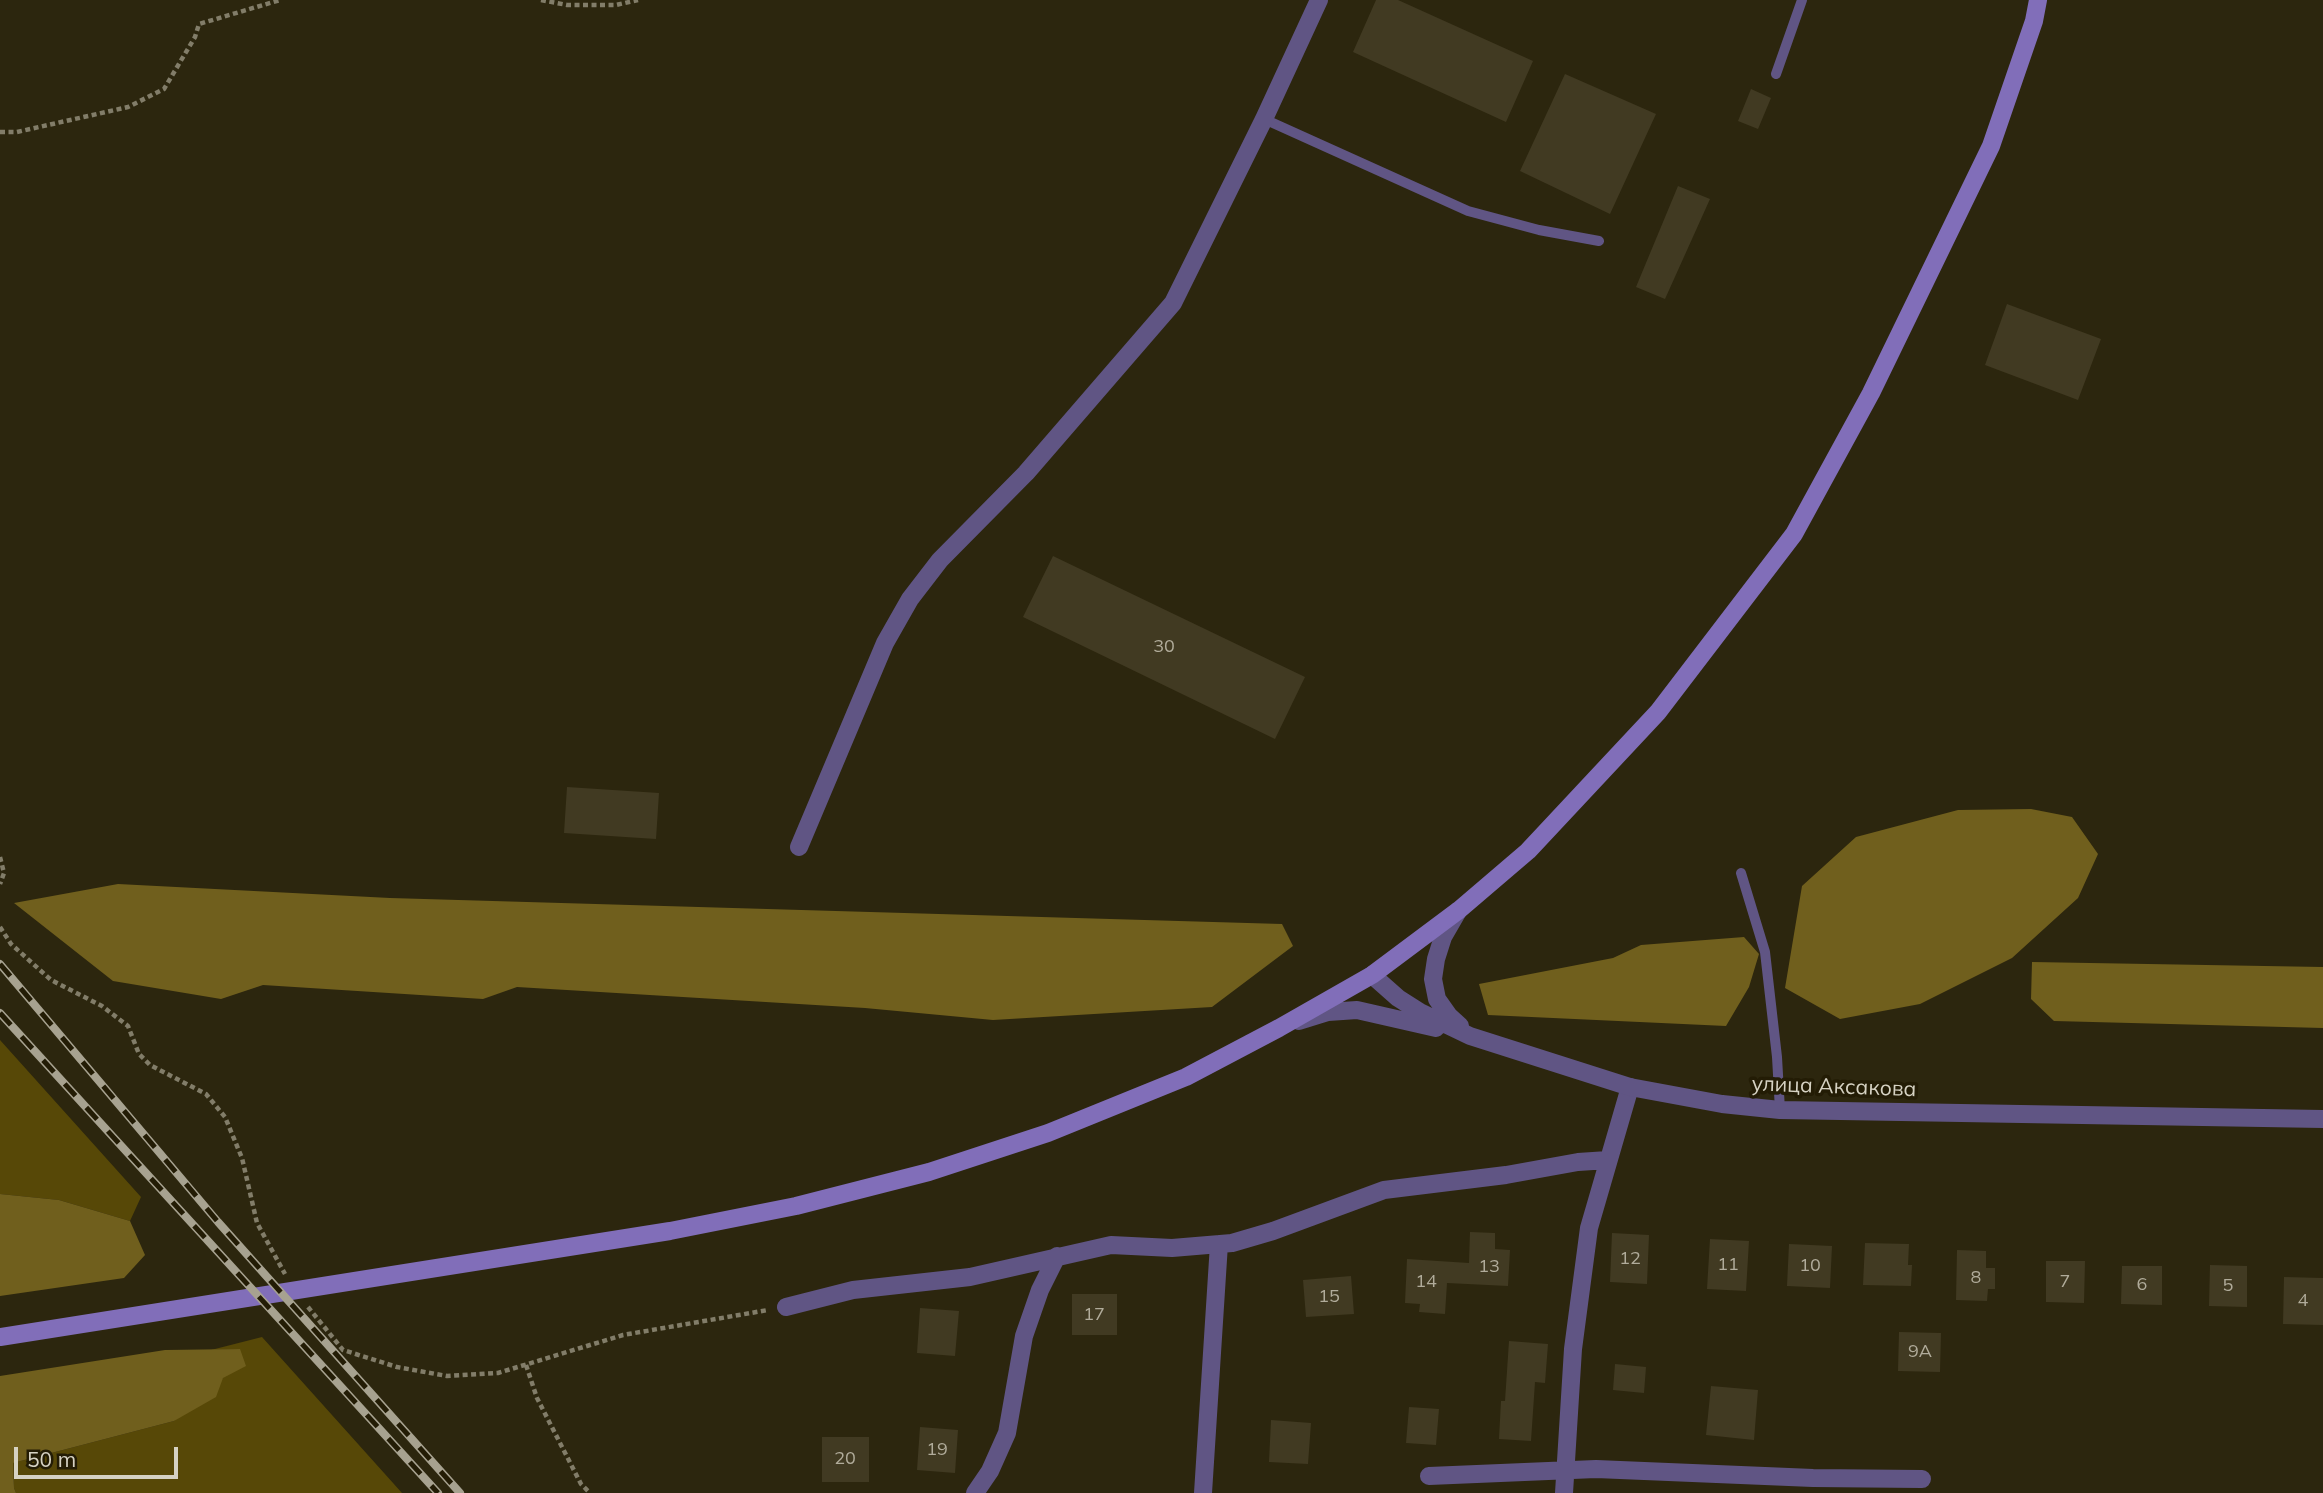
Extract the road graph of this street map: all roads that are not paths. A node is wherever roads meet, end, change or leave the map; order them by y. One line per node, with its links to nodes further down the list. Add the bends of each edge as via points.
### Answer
1 (1319, 0): 5 (street)
2 (1802, 0): 4 (lane)
3 (2038, 0): 9 (main road, via 1991,146 1877,381 1794,534 1658,712 1528,851)
4 (1776, 74)
5 (1264, 119): 6 (lane, via 1468,211); 7 (street, via 1173,303 910,599 885,643)
6 (1599, 241)
7 (799, 848)
8 (1741, 873): 14 (lane, via 1765,952)
9 (1459, 910): 10 (main road); 12 (street, via 1443,937 1433,979 1437,999)
10 (1371, 975): 11 (main road); 12 (street, улица Аксакова, via 1420,1012)
11 (1279, 1028): 12 (street, via 1328,1012 1357,1010); 20 (main road, via 1186,1077 1048,1133 929,1172 796,1206 670,1231)
12 (1470, 1036): 13 (street, улица Аксакова)
13 (1630, 1087): 14 (street, улица Аксакова); 16 (street)
14 (1780, 1110): 15 (street, улица Аксакова)
15 (2323, 1119)
16 (1608, 1160): 17 (street, via 1384,1190 1273,1231); 21 (street, via 1589,1228 1573,1349)
17 (1219, 1244): 18 (street, via 1172,1248 1111,1245); 25 (street)
18 (1057, 1256): 19 (street, via 970,1277 853,1290); 24 (street, via 1024,1336 1007,1433)
19 (786, 1307)
20 (0, 1337)
21 (1566, 1470): 22 (street); 23 (street); 26 (street)
22 (1429, 1476)
23 (1922, 1479)
24 (975, 1493)
25 (1203, 1493)
26 (1564, 1493)

